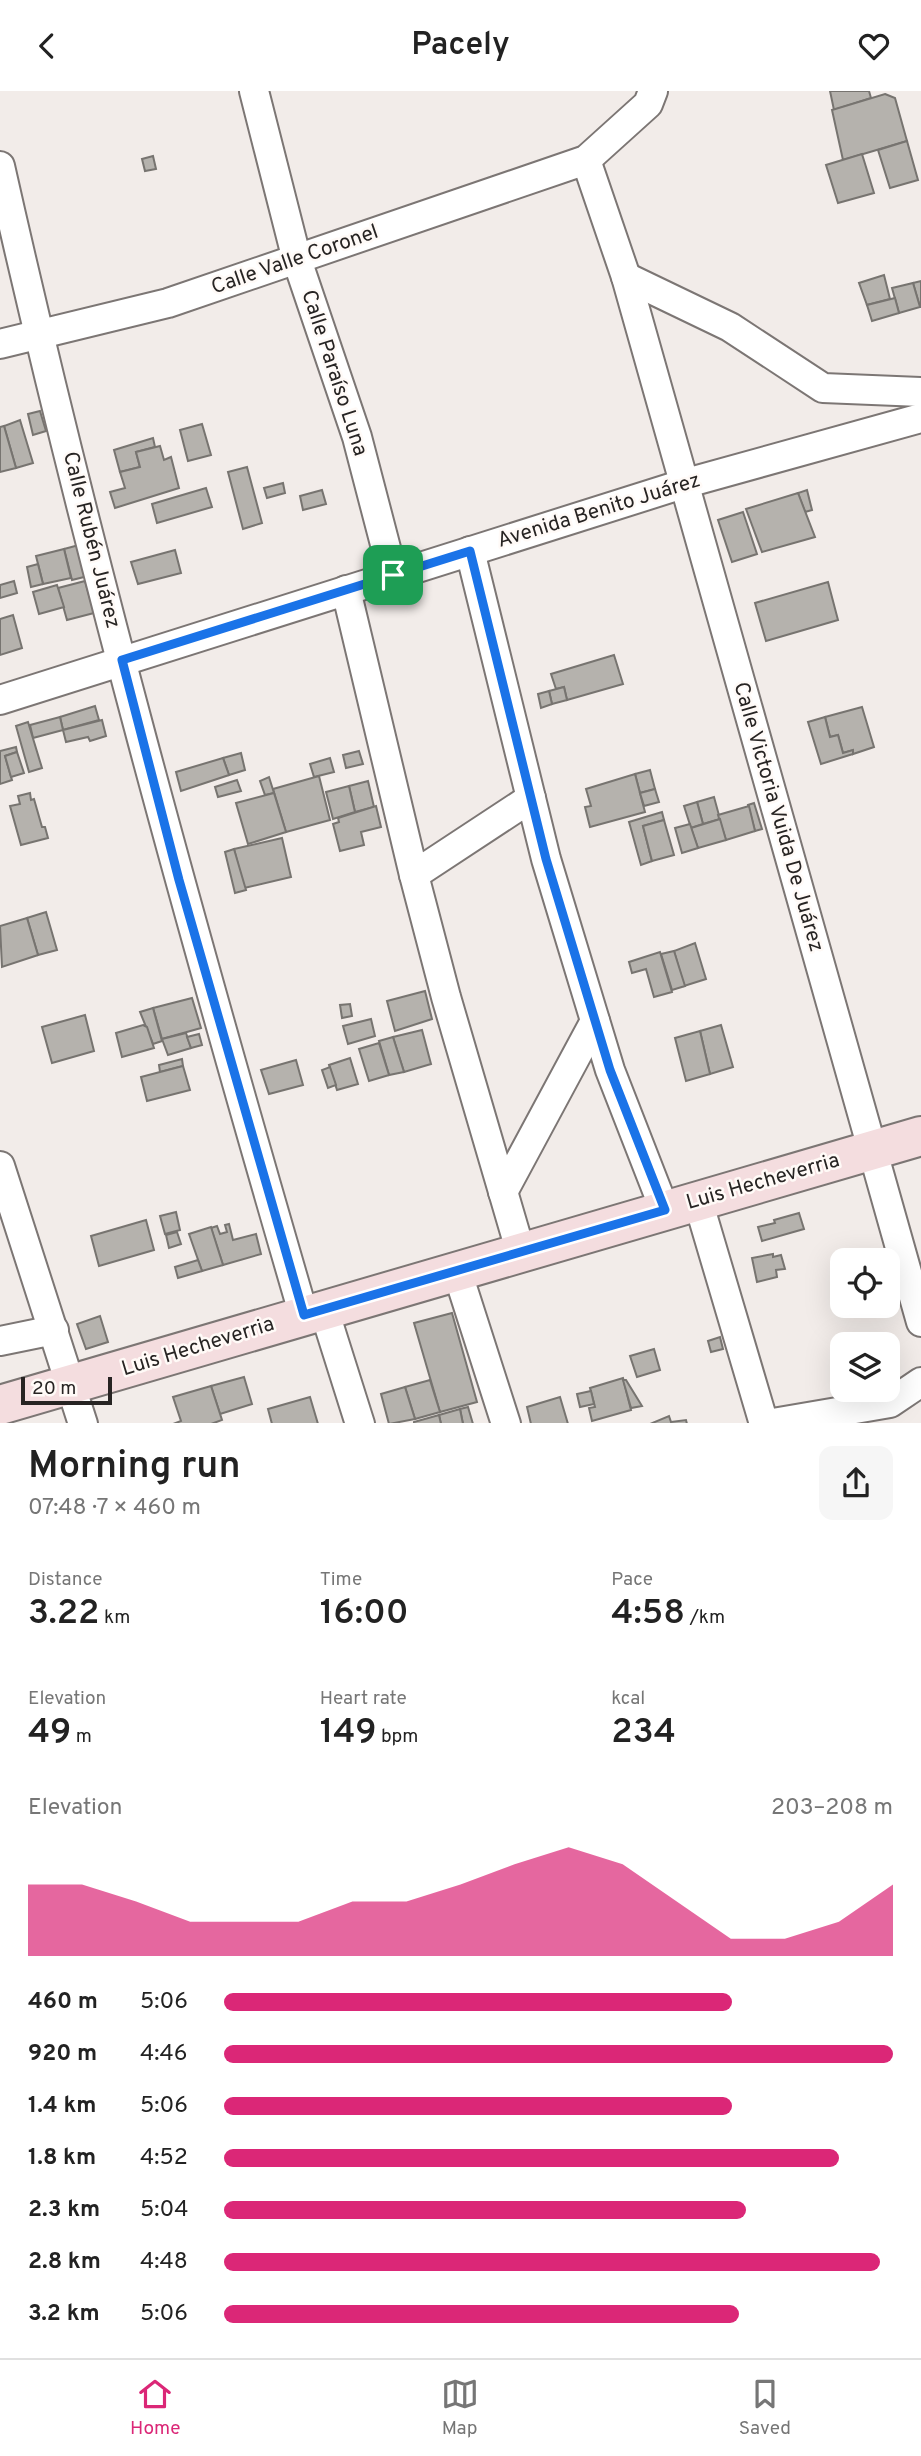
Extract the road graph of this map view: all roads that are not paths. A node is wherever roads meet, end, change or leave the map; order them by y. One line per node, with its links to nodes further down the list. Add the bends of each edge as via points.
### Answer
1 (254, 91): 5 (street, Calle Paraíso Luna)
2 (653, 91): 3 (street, via 648,104)
3 (586, 160): 5 (street, Calle Valle Coronel); 6 (street, Calle Victoria Vuida De Juárez)
4 (0, 166): 7 (street, Calle Rubén Juárez)
5 (297, 260): 7 (street, Calle Valle Coronel, via 167,303); 13 (street, Calle Paraíso Luna, via 357,437)
6 (626, 278): 9 (street, via 730,327 823,388); 11 (street, Calle Victoria Vuida De Juárez)
7 (38, 334): 8 (street, Calle Valle Coronel); 15 (street, Calle Rubén Juárez)
8 (0, 344)
9 (921, 392)
10 (921, 418): 11 (street, Avenida Benito Juárez)
11 (683, 484): 12 (street, Avenida Benito Juárez); 21 (street, Calle Victoria Vuida De Juárez)
12 (470, 551): 13 (street, Avenida Benito Juárez); 17 (street)
13 (393, 575): 14 (street, Avenida Benito Juárez)
14 (346, 590): 15 (street, Avenida Benito Juárez); 18 (street)
15 (122, 660): 16 (street, Avenida Benito Juárez); 27 (street, Calle Rubén Juárez, via 179,880)
16 (0, 700)
17 (531, 798): 18 (street); 19 (street)
18 (414, 875): 23 (street)
19 (595, 1021): 23 (street); 24 (street, via 610,1070)
20 (921, 1136): 21 (street, Luis Hecheverria)
21 (874, 1149): 24 (street, Luis Hecheverria); 28 (street, Calle Victoria Vuida De Juárez)
22 (0, 1166): 29 (street)
23 (503, 1192): 25 (street)
24 (681, 1206): 25 (street, Luis Hecheverria); 37 (street)
25 (522, 1253): 26 (street, Luis Hecheverria)
26 (457, 1271): 27 (street, Luis Hecheverria); 36 (street)
27 (314, 1313): 32 (street, Luis Hecheverria); 35 (street, Calle Rubén Juárez)
28 (921, 1322)
29 (54, 1330): 30 (street); 32 (street)
30 (0, 1341)
31 (921, 1382): 37 (street, via 890,1403)
32 (72, 1384): 33 (street, Luis Hecheverria); 34 (street)
33 (0, 1405)
34 (83, 1423)
35 (360, 1423)
36 (506, 1423)
37 (766, 1423)

